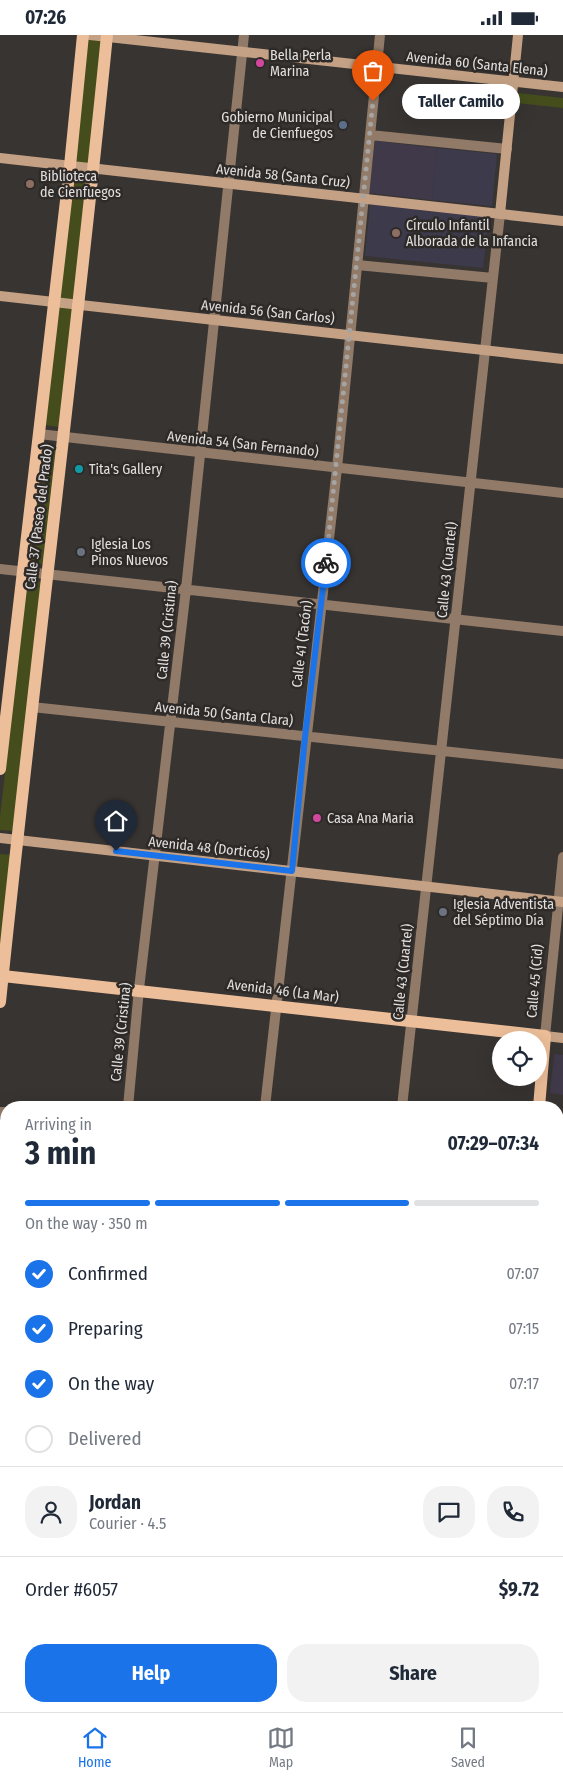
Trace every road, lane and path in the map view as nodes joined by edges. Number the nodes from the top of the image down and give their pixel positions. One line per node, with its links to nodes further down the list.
1 (83, 35): 14 (main road, Calle 37 (Paseo del Prado))
2 (90, 35): 6 (street, Avenida 60 (Santa Elena))
3 (244, 35): 7 (street, Calle 39 (Cristina))
4 (380, 35): 8 (street, Calle 41 (Tacón))
5 (518, 35): 9 (street, Calle 43 (Cuartel))
6 (106, 36): 7 (street, Avenida 60 (Santa Elena)); 15 (main road, Calle 37 (Paseo del Prado))
7 (242, 52): 8 (street, Avenida 60 (Santa Elena)); 16 (street, Calle 39 (Cristina))
8 (376, 67): 9 (street, Avenida 60 (Santa Elena)); 11 (street, Calle 41 (Tacón))
9 (514, 82): 10 (street, Avenida 60 (Santa Elena)); 12 (street, Calle 43 (Cuartel))
10 (563, 87)
11 (370, 135): 12 (street); 17 (street, Calle 41 (Tacón))
12 (507, 149): 18 (street, Calle 43 (Cuartel))
13 (0, 158): 14 (street, Avenida 58 (Santa Cruz))
14 (70, 166): 15 (street, Avenida 58 (Santa Cruz)); 23 (main road, Calle 37 (Paseo del Prado))
15 (94, 168): 16 (street, Avenida 58 (Santa Cruz)); 24 (main road, Calle 37 (Paseo del Prado))
16 (228, 183): 17 (street, Avenida 58 (Santa Cruz)); 25 (street, Calle 39 (Cristina))
17 (364, 199): 18 (street, Avenida 58 (Santa Cruz)); 20 (street, Calle 41 (Tacón))
18 (500, 213): 19 (street, Avenida 58 (Santa Cruz)); 21 (street, Calle 43 (Cuartel))
19 (563, 221)
20 (357, 265): 21 (street); 26 (street, Calle 41 (Tacón))
21 (492, 278): 27 (street, Calle 43 (Cuartel))
22 (0, 296): 23 (street, Avenida 56 (San Carlos))
23 (54, 302): 24 (street, Avenida 56 (San Carlos)); 29 (main road, Calle 37 (Paseo del Prado))
24 (80, 304): 25 (street, Avenida 56 (San Carlos)); 30 (main road, Calle 37 (Paseo del Prado))
25 (213, 319): 26 (street, Avenida 56 (San Carlos)); 31 (street, Calle 39 (Cristina))
26 (350, 335): 27 (street, Avenida 56 (San Carlos)); 32 (street, Calle 41 (Tacón))
27 (485, 350): 28 (street, Avenida 56 (San Carlos)); 33 (street, Calle 43 (Cuartel))
28 (563, 359)
29 (39, 434): 30 (street, Avenida 54 (San Fernando)); 36 (main road, Calle 37 (Paseo del Prado))
30 (64, 437): 31 (street, Avenida 54 (San Fernando)); 37 (main road, Calle 37 (Paseo del Prado))
31 (200, 453): 32 (street, Avenida 54 (San Fernando)); 38 (street, Calle 39 (Cristina))
32 (337, 468): 33 (street, Avenida 54 (San Fernando)); 39 (street, Calle 41 (Tacón))
33 (470, 483): 34 (street, Avenida 54 (San Fernando)); 40 (street, Calle 43 (Cuartel))
34 (563, 493)
35 (0, 569): 36 (street)
36 (22, 571): 37 (street); 42 (main road, Calle 37 (Paseo del Prado))
37 (46, 574): 38 (street); 43 (main road, Calle 37 (Paseo del Prado))
38 (186, 589): 39 (street); 44 (street, Calle 39 (Cristina))
39 (321, 604): 40 (street); 45 (street, Calle 41 (Tacón))
40 (455, 619): 41 (street); 46 (street, Calle 43 (Cuartel))
41 (563, 631)
42 (4, 703): 48 (main road, Calle 37 (Paseo del Prado))
43 (32, 707): 44 (street, Avenida 50 (Santa Clara)); 50 (main road, Calle 37 (Paseo del Prado))
44 (170, 722): 45 (street, Avenida 50 (Santa Clara)); 51 (street, Calle 39 (Cristina))
45 (305, 737): 46 (street, Avenida 50 (Santa Clara)); 53 (street, Calle 41 (Tacón))
46 (441, 751): 47 (street, Avenida 50 (Santa Clara)); 54 (street, Calle 43 (Cuartel))
47 (563, 765)
48 (0, 769)
49 (0, 838): 50 (street, Avenida 48 (Dorticós))
50 (18, 840): 51 (street, Avenida 48 (Dorticós)); 56 (main road, Calle 37 (Paseo del Prado))
51 (155, 856): 53 (street, Avenida 48 (Dorticós)); 57 (street, Calle 39 (Cristina))
52 (563, 857): 55 (street, Calle 45 (Cid))
53 (292, 871): 54 (street, Avenida 48 (Dorticós)); 59 (street, Calle 41 (Tacón))
54 (426, 886): 55 (street, Avenida 48 (Dorticós)); 60 (street, Calle 43 (Cuartel))
55 (560, 902): 62 (street, Calle 45 (Cid))
56 (1, 975): 57 (main road, Avenida 46 (La Mar)); 58 (main road, Calle 37 (Paseo del Prado))
57 (139, 989): 59 (main road, Avenida 46 (La Mar)); 66 (street, Calle 39 (Cristina))
58 (0, 1002)
59 (276, 1005): 60 (main road, Avenida 46 (La Mar)); 67 (street, Calle 41 (Tacón))
60 (411, 1020): 61 (main road, Avenida 46 (La Mar)); 68 (street, Calle 43 (Cuartel))
61 (503, 1031)
62 (546, 1031)
63 (547, 1036): 64 (street, Avenida 46 (La Mar))
64 (563, 1038)
65 (541, 1086): 69 (main road, Calle 45 (Cid))
66 (129, 1101)
67 (266, 1101)
68 (403, 1101)
69 (540, 1101)

